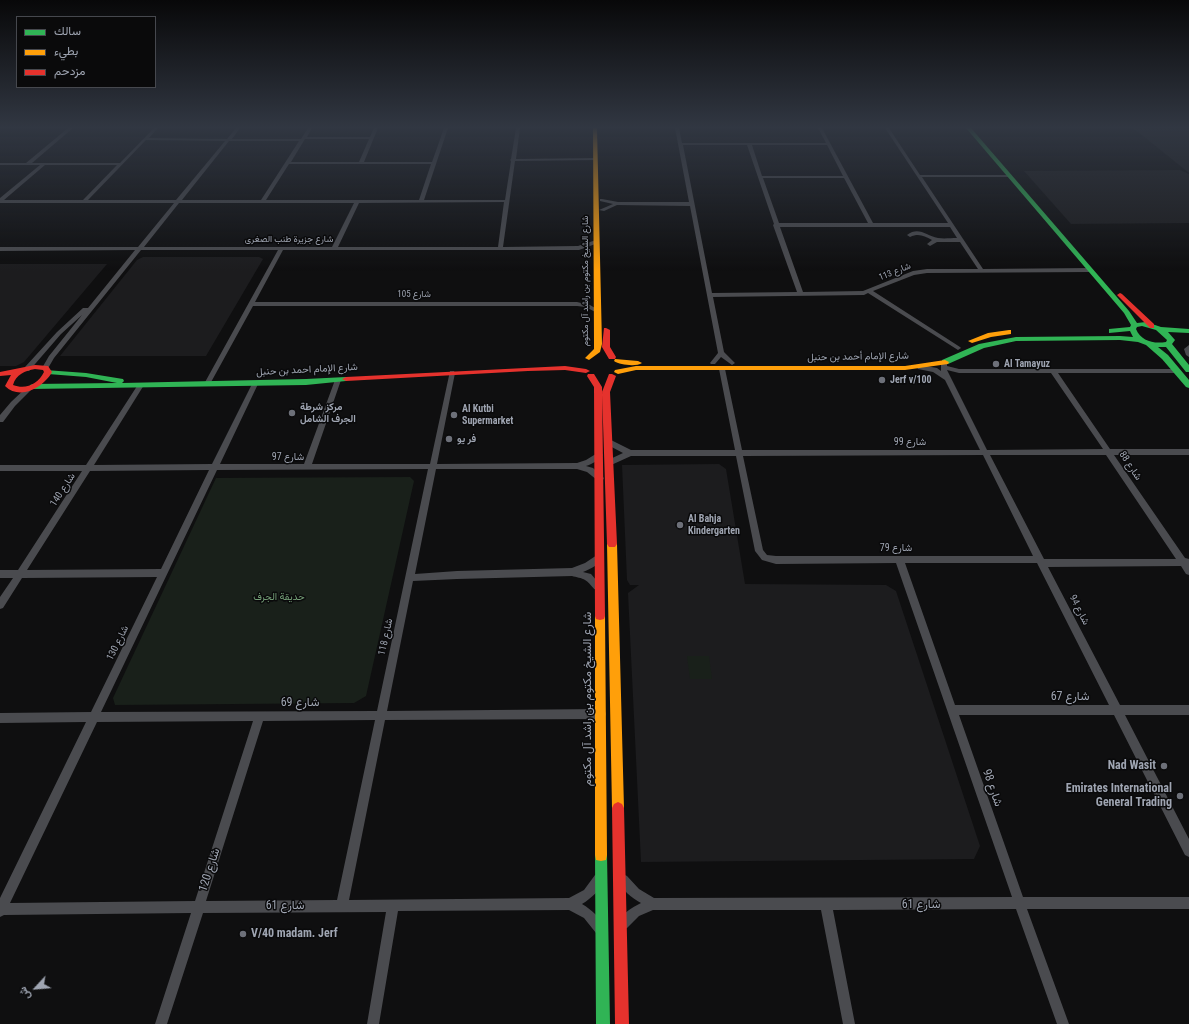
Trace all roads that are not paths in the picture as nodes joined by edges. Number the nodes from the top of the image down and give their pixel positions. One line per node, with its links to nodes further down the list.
1 (918, 175): 27 (street)
2 (30, 176): 20 (street)
3 (110, 176): 21 (street)
4 (199, 176): 15 (street)
5 (280, 176): 16 (street)
6 (429, 176): 18 (street)
7 (510, 176): 19 (street)
8 (595, 176): 31 (street, شارع الشيخ مكتوم بن راشد آل مكتوم)
9 (601, 176): 14 (street, شارع الشيخ مكتوم بن راشد آل مكتوم)
10 (687, 176): 23 (street)
11 (760, 176): 13 (street); 25 (street)
12 (1009, 176): 41 (street)
13 (844, 177): 26 (street)
14 (602, 200): 22 (street); 24 (street, شارع الشيخ مكتوم بن راشد آل مكتوم)
15 (178, 201): 16 (street); 21 (street); 37 (street)
16 (263, 201): 17 (street)
17 (357, 201): 18 (street); 33 (street)
18 (421, 201): 19 (street)
19 (506, 201): 34 (street)
20 (0, 202): 21 (street)
21 (84, 202)
22 (618, 204): 23 (street); 24 (street)
23 (692, 204): 44 (street)
24 (602, 210): 62 (street, شارع الشيخ مكتوم بن راشد آل مكتوم)
25 (776, 225): 26 (street); 43 (street)
26 (871, 225): 27 (street)
27 (951, 225): 30 (street)
28 (910, 235): 29 (street)
29 (936, 240): 30 (street); 32 (street)
30 (961, 240): 40 (street)
31 (596, 242): 35 (street, شارع جزيرة طنب الصغرى); 39 (street, شارع الشيخ مكتوم بن راشد آل مكتوم)
32 (930, 244)
33 (334, 248): 34 (street, شارع جزيرة طنب الصغرى); 38 (street, شارع جزيرة طنب الصغرى)
34 (500, 248): 35 (street, شارع جزيرة طنب الصغرى)
35 (578, 248): 39 (street, شارع جزيرة طنب الصغرى)
36 (0, 249): 37 (street, شارع جزيرة طنب الصغرى)
37 (140, 249): 38 (street, شارع جزيرة طنب الصغرى); 45 (street)
38 (281, 249): 47 (street)
39 (592, 252): 46 (street, شارع الشيخ مكتوم بن راشد آل مكتوم)
40 (981, 270): 41 (street, شارع 113); 42 (street, شارع 113)
41 (1090, 270): 50 (street); 51 (street)
42 (870, 292): 43 (street, شارع 113); 58 (street)
43 (801, 294): 44 (street, شارع 113)
44 (709, 295): 59 (street)
45 (101, 296): 67 (street); 69 (street)
46 (597, 296): 48 (street, شارع 105); 49 (street, شارع الشيخ مكتوم بن راشد آل مكتوم)
47 (250, 304): 48 (street, شارع 105); 82 (street)
48 (577, 304): 49 (street, شارع 105)
49 (597, 311): 61 (street, شارع الشيخ مكتوم بن راشد آل مكتوم)
50 (1152, 326): 51 (street, شارع الإمام أحمد بن حنبل); 52 (street)
51 (1133, 327): 55 (street); 58 (street, شارع الإمام أحمد بن حنبل)
52 (1161, 329): 53 (street); 56 (street)
53 (1189, 331)
54 (1189, 338): 56 (street)
55 (1145, 342): 56 (street, شارع الإمام أحمد بن حنبل); 65 (street, شارع الإمام أحمد بن حنبل); 73 (street)
56 (1170, 342): 70 (street)
57 (1189, 347): 60 (street)
58 (958, 348): 64 (street, شارع الإمام أحمد بن حنبل)
59 (721, 353): 63 (street); 64 (street)
60 (1189, 355)
61 (588, 359): 62 (street); 71 (street, شارع الإمام احمد بن حنبل); 76 (street)
62 (615, 359): 63 (street, شارع الإمام أحمد بن حنبل); 78 (street)
63 (713, 363): 64 (street, شارع الإمام أحمد بن حنبل)
64 (732, 363)
65 (944, 364): 66 (street, شارع الإمام أحمد بن حنبل); 72 (street); 81 (street, شارع 94)
66 (920, 367): 68 (street, شارع الإمام أحمد بن حنبل); 81 (street, شارع 94)
67 (25, 369): 69 (street, شارع الإمام احمد بن حنبل); 77 (street); 86 (street)
68 (722, 369): 78 (street, شارع الإمام أحمد بن حنبل); 95 (street)
69 (46, 370): 84 (street, شارع الإمام احمد بن حنبل); 87 (street)
70 (1189, 370)
71 (474, 371): 75 (street, شارع الإمام احمد بن حنبل); 76 (street, شارع الإمام احمد بن حنبل)
72 (959, 371): 74 (street); 81 (street)
73 (1177, 371): 74 (street); 85 (street)
74 (1054, 372): 92 (street, شارع 88)
75 (452, 373): 80 (street, شارع الإمام احمد بن حنبل); 101 (street, شارع 118)
76 (588, 373): 78 (street); 96 (street, شارع الشيخ مكتوم بن راشد آل مكتوم)
77 (0, 374)
78 (615, 374): 90 (street)
79 (0, 377): 86 (street)
80 (338, 380): 83 (street, شارع الإمام احمد بن حنبل); 100 (street)
81 (948, 380): 91 (street, شارع 94)
82 (207, 384): 83 (street, شارع الإمام احمد بن حنبل); 84 (street, شارع الإمام احمد بن حنبل)
83 (255, 384): 99 (street, شارع 130)
84 (141, 385): 87 (street, شارع الإمام احمد بن حنبل); 103 (street, شارع 140)
85 (1189, 385)
86 (10, 386): 87 (street, شارع الإمام احمد بن حنبل); 88 (street)
87 (31, 387): 88 (street)
88 (13, 404): 89 (street)
89 (0, 420)
90 (609, 442): 94 (street, شارع 99); 97 (street)
91 (985, 452): 92 (street, شارع 99); 95 (street, شارع 99); 107 (street, شارع 94)
92 (1109, 452): 93 (street, شارع 99); 108 (street, شارع 88)
93 (1189, 452)
94 (630, 453): 95 (street, شارع 99); 97 (street, شارع 99)
95 (739, 453): 106 (street, شارع 79)
96 (599, 455): 98 (street, شارع 97); 104 (street, شارع الشيخ مكتوم بن راشد آل مكتوم)
97 (609, 463): 126 (street)
98 (577, 466): 101 (street, شارع 97); 104 (street, شارع 97)
99 (215, 467): 100 (street, شارع 97); 103 (street, شارع 97); 113 (street, شارع 130)
100 (307, 467): 101 (street, شارع 97)
101 (432, 467): 114 (street, شارع 118)
102 (0, 468): 103 (street, شارع 97)
103 (90, 468): 112 (street, شارع 140)
104 (600, 478): 105 (street, شارع الشيخ مكتوم بن راشد آل مكتوم)
105 (600, 556): 110 (street); 115 (street, شارع الشيخ مكتوم بن راشد آل مكتوم)
106 (899, 559): 107 (street, شارع 79); 117 (street, شارع 98)
107 (1041, 561): 108 (street, شارع 79); 118 (street, شارع 94)
108 (1186, 562): 109 (street, شارع 88)
109 (1189, 571)
110 (572, 572): 114 (street); 115 (street)
111 (0, 574): 112 (street)
112 (20, 574): 113 (street); 116 (street, شارع 140)
113 (163, 574): 124 (street, شارع 130)
114 (410, 575): 121 (street, شارع 118)
115 (600, 588): 120 (street, شارع الشيخ مكتوم بن راشد آل مكتوم)
116 (0, 605)
117 (951, 710): 118 (street, شارع 67); 128 (street, شارع 98)
118 (1117, 710): 119 (street, شارع 67); 125 (street, شارع 94)
119 (1189, 710)
120 (601, 714): 121 (street, شارع 69); 127 (street, شارع الشيخ مكتوم بن راشد آل مكتوم)
121 (381, 715): 122 (street, شارع 69); 133 (street, شارع 118)
122 (260, 716): 124 (street, شارع 69); 135 (street, شارع 120)
123 (0, 718): 124 (street, شارع 69)
124 (94, 718): 136 (street, شارع 130)
125 (1189, 851)
126 (620, 877): 131 (street); 137 (street)
127 (600, 878): 130 (street, شارع 61); 138 (street, شارع الشيخ مكتوم بن راشد آل مكتوم)
128 (1019, 902): 129 (street, شارع 61); 132 (street, شارع 61); 144 (street, شارع 98)
129 (1189, 903)
130 (570, 904): 134 (street, شارع 61); 138 (street, شارع 61)
131 (653, 904): 132 (street, شارع 61); 137 (street, شارع 61)
132 (826, 905): 143 (street)
133 (342, 906): 134 (street, شارع 61); 135 (street, شارع 61)
134 (393, 906): 140 (street)
135 (199, 907): 136 (street, شارع 61); 139 (street, شارع 120)
136 (0, 909)
137 (620, 927): 142 (street)
138 (601, 931): 141 (street, شارع الشيخ مكتوم بن راشد آل مكتوم)
139 (161, 1024)
140 (373, 1024)
141 (603, 1024)
142 (622, 1024)
143 (849, 1024)
144 (1063, 1024)

